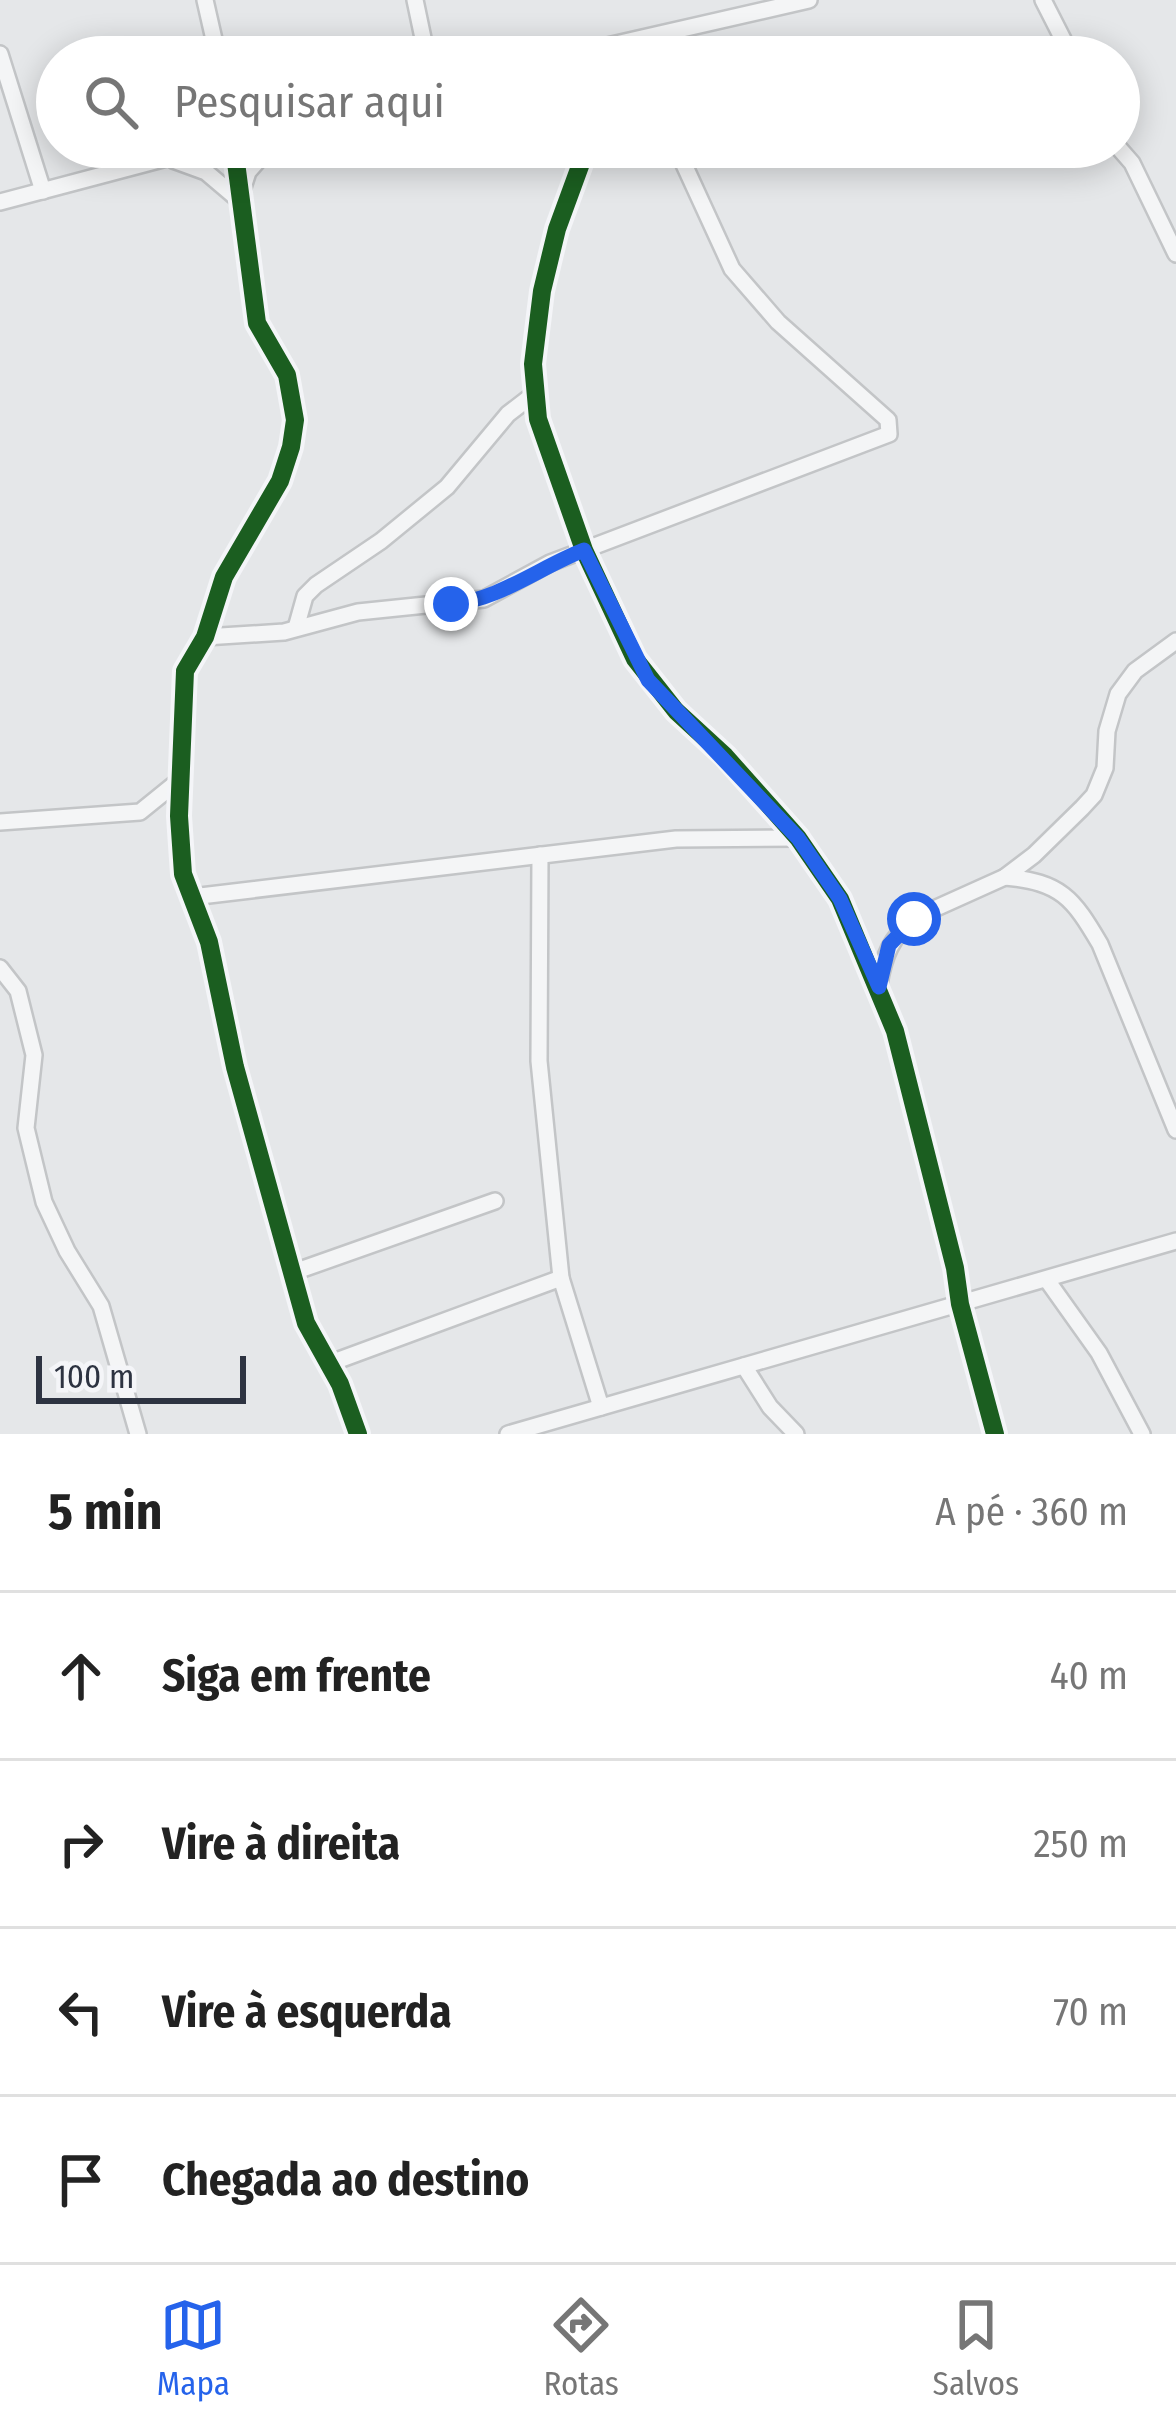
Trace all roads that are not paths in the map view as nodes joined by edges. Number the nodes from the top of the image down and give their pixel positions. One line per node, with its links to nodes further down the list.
1 (205, 0): 7 (street)
2 (415, 0): 8 (street)
3 (721, 0): 6 (street)
4 (809, 0): 6 (street)
5 (1043, 0): 10 (street)
6 (722, 20): 9 (street)
7 (213, 36)
8 (423, 36)
9 (676, 36)
10 (1061, 36)
11 (0, 54): 19 (street)
12 (134, 168): 19 (street)
13 (195, 168): 20 (street)
14 (236, 168): 20 (street)
15 (252, 168): 20 (street)
16 (579, 168): 23 (street)
17 (686, 168): 24 (street)
18 (1134, 168): 22 (street)
19 (43, 191): 21 (street)
20 (238, 200): 26 (street)
21 (0, 202)
22 (1176, 254)
23 (534, 394): 24 (street); 25 (street)
24 (584, 550): 25 (street); 30 (street)
25 (296, 628): 26 (street)
26 (205, 637): 28 (street)
27 (1176, 641): 32 (street)
28 (182, 778): 29 (street); 33 (street)
29 (0, 822)
30 (798, 838): 31 (street); 35 (street)
31 (540, 855): 33 (street); 40 (street)
32 (1005, 877): 35 (street); 36 (street)
33 (192, 897): 39 (street)
34 (0, 968): 46 (street)
35 (879, 987): 42 (street)
36 (1176, 1130)
37 (495, 1202): 39 (street)
38 (1176, 1241): 41 (street)
39 (294, 1273): 43 (street)
40 (561, 1278): 43 (street); 45 (street)
41 (1047, 1280): 42 (street); 51 (street)
42 (959, 1304): 44 (street); 50 (street)
43 (328, 1364): 47 (street)
44 (744, 1366): 45 (street); 49 (street)
45 (601, 1407): 48 (street)
46 (137, 1434)
47 (358, 1434)
48 (508, 1434)
49 (796, 1434)
50 (995, 1434)
51 (1142, 1434)

